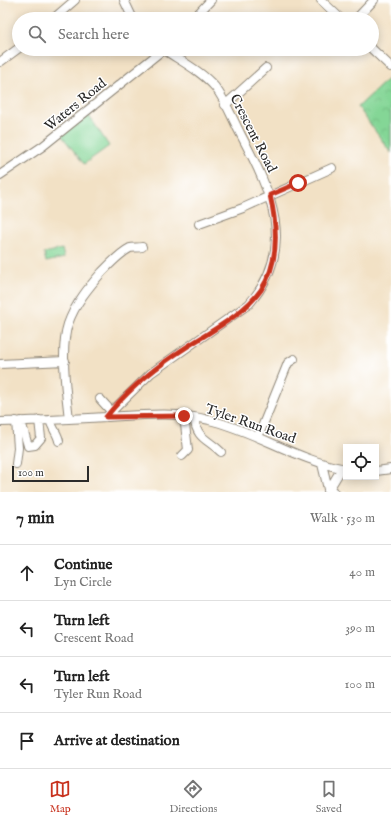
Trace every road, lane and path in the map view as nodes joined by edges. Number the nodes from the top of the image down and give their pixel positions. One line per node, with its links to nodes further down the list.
1 (75, 0): 6 (street)
2 (124, 0): 7 (street)
3 (211, 0): 8 (street)
4 (321, 0): 9 (street)
5 (374, 0): 10 (street)
6 (61, 12)
7 (130, 12)
8 (200, 12)
9 (333, 12)
10 (363, 12)
11 (12, 53): 15 (street)
12 (155, 56): 20 (street, Waters Road)
13 (174, 56): 18 (street, Crescent Road)
14 (379, 56): 16 (street)
15 (0, 62)
16 (391, 67)
17 (266, 68): 18 (street)
18 (225, 105): 21 (street, Crescent Road)
19 (332, 168): 21 (street)
20 (0, 175)
21 (270, 195): 22 (street); 28 (street, Crescent Road)
22 (199, 224)
23 (142, 247): 25 (street)
24 (294, 359): 37 (street)
25 (65, 361): 26 (street); 31 (street)
26 (0, 364)
27 (100, 399): 28 (street)
28 (109, 414): 29 (street, Tyler Run Road); 31 (street, Tyler Run Road)
29 (184, 416): 30 (street, Tyler Run Road); 40 (street)
30 (194, 417): 37 (street, Tyler Run Road); 39 (street)
31 (68, 419): 33 (street, Tyler Run Road)
32 (39, 420): 33 (street, Tyler Run Road); 34 (street, Tyler Run Road); 38 (street)
33 (50, 420): 36 (street)
34 (18, 421): 35 (street, Tyler Run Road); 38 (street); 38 (street)
35 (0, 422)
36 (55, 437)
37 (258, 437): 42 (street, Tyler Run Road)
38 (20, 444): 41 (street)
39 (221, 452)
40 (182, 456)
41 (16, 464)
42 (322, 464): 43 (street, Tyler Run Road); 47 (street)
43 (343, 469)
44 (391, 469): 46 (street)
45 (343, 471): 47 (street)
46 (379, 471)
47 (330, 491)

